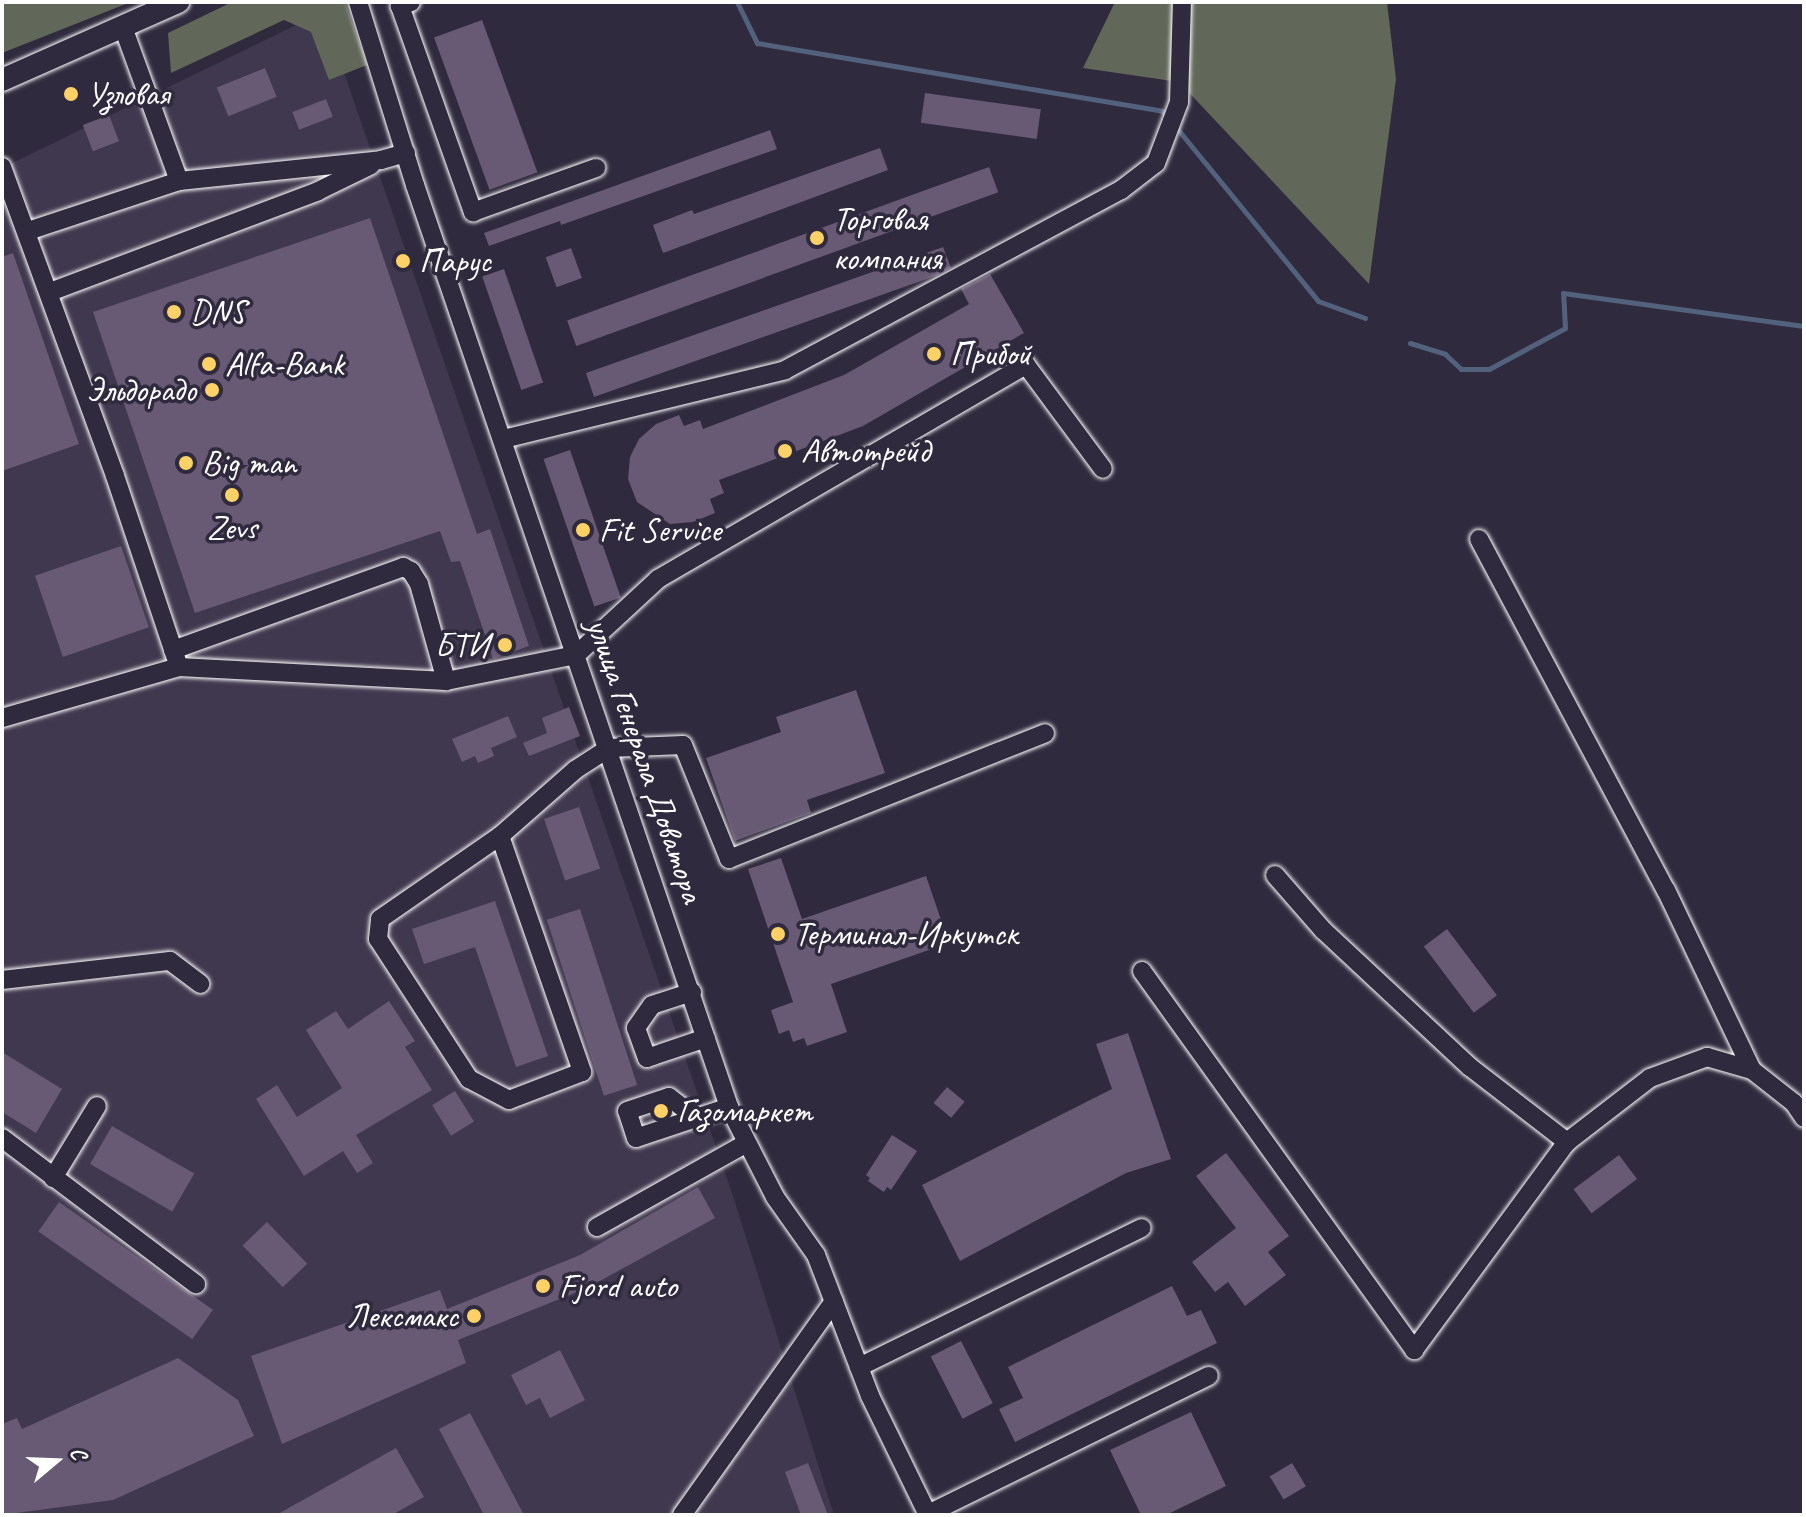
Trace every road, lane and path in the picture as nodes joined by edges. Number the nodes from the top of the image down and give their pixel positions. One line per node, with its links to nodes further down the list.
1 (178, 2): 5 (main road)
2 (358, 2): 7 (street, улица Генерала Доватора)
3 (411, 2): 10 (street)
4 (1182, 2): 15 (street)
5 (123, 27): 6 (main road); 11 (street)
6 (2, 80)
7 (406, 153): 8 (street); 15 (street, улица Генерала Доватора)
8 (381, 160): 11 (street); 14 (street)
9 (2, 167): 12 (street)
10 (596, 168)
11 (179, 181): 13 (street)
12 (10, 212): 13 (street)
13 (28, 231): 14 (street)
14 (50, 292): 19 (street)
15 (503, 439): 18 (street, улица Генерала Доватора)
16 (1103, 469): 18 (street)
17 (1479, 539): 31 (street)
18 (576, 655): 20 (street); 23 (street, улица Генерала Доватора)
19 (176, 658): 20 (street); 20 (street); 21 (street)
20 (446, 681)
21 (2, 718)
22 (1045, 733): 23 (street)
23 (609, 748): 24 (street); 29 (street, улица Генерала Доватора)
24 (500, 836): 24 (street)
25 (1275, 875): 37 (street)
26 (1142, 971): 37 (street)
27 (2, 980): 28 (street)
28 (200, 984)
29 (692, 992): 30 (street, улица Генерала Доватора); 30 (street)
30 (706, 1038): 33 (street, улица Генерала Доватора)
31 (1752, 1070): 35 (street); 37 (street)
32 (97, 1106): 39 (street)
33 (729, 1107): 34 (street); 38 (street, улица Генерала Доватора)
34 (696, 1118)
35 (1804, 1118)
36 (2, 1138): 39 (street)
37 (1567, 1142)
38 (745, 1144): 40 (street); 43 (street, улица Генерала Доватора)
39 (53, 1178): 42 (street)
40 (597, 1227)
41 (1142, 1228): 44 (street)
42 (196, 1284)
43 (834, 1301): 44 (street, улица Генерала Доватора); 46 (street)
44 (859, 1367): 47 (street, улица Генерала Доватора)
45 (1209, 1376): 47 (street)
46 (682, 1515)
47 (928, 1515)

